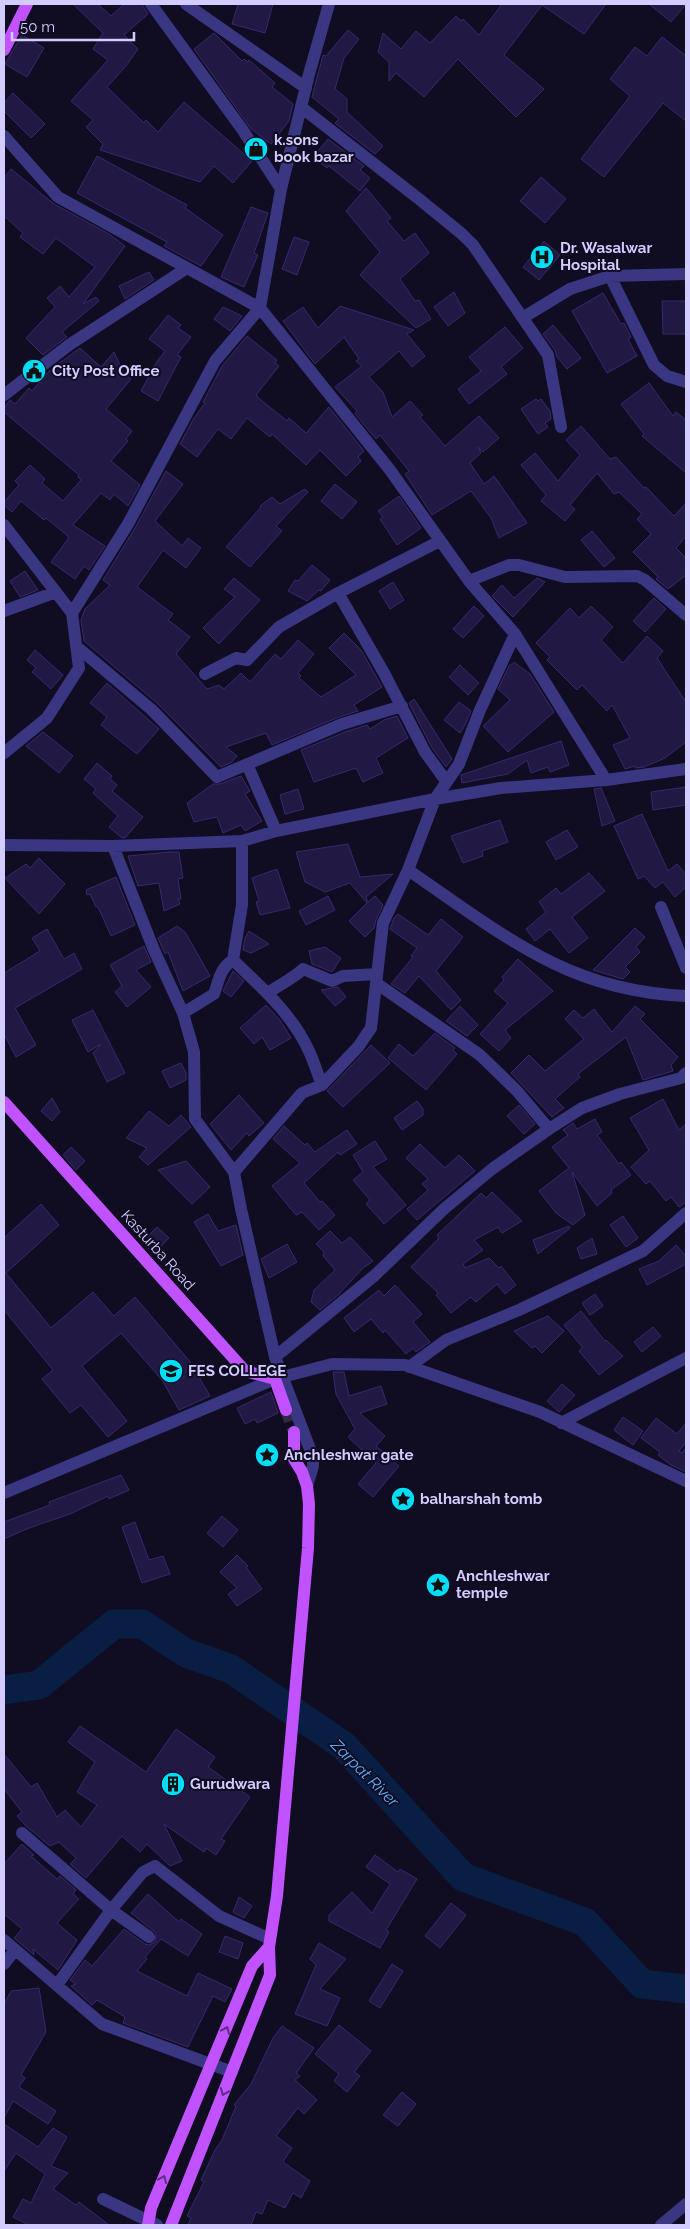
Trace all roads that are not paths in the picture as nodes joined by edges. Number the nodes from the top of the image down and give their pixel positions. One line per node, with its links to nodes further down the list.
1 (27, 4): 5 (main road)
2 (151, 4): 9 (street)
3 (186, 4): 6 (street)
4 (330, 4): 6 (street)
5 (4, 50)
6 (306, 88): 7 (street)
7 (301, 107): 9 (street); 14 (street)
8 (4, 136): 10 (street)
9 (281, 189): 13 (street)
10 (187, 268): 13 (street); 16 (street)
11 (686, 274): 12 (street)
12 (610, 276): 14 (street); 15 (street)
13 (260, 308): 19 (street); 24 (street)
14 (524, 318): 17 (street)
15 (686, 382)
16 (4, 395)
17 (560, 427)
18 (4, 525): 21 (street)
19 (440, 541): 20 (street); 22 (street)
20 (469, 581): 25 (street); 26 (street)
21 (56, 592): 23 (street); 24 (street)
22 (338, 593): 28 (street); 29 (street)
23 (4, 611)
24 (72, 613): 27 (street)
25 (686, 615)
26 (515, 634): 33 (street); 34 (street)
27 (76, 646): 30 (street); 31 (street)
28 (205, 674)
29 (402, 706): 31 (street); 34 (street)
30 (5, 750)
31 (247, 764): 36 (street)
32 (686, 769): 33 (street)
33 (606, 780): 35 (street)
34 (446, 781): 35 (street)
35 (435, 799): 36 (street); 40 (street)
36 (276, 830): 37 (street)
37 (242, 841): 39 (street); 42 (street)
38 (4, 845): 39 (street)
39 (113, 846): 47 (street)
40 (408, 870): 44 (street); 46 (street)
41 (661, 907): 43 (street)
42 (233, 960): 45 (street); 47 (street)
43 (686, 968)
44 (377, 979): 45 (street); 49 (street); 51 (street)
45 (268, 993): 49 (street)
46 (686, 996)
47 (183, 1013): 52 (street)
48 (686, 1074): 51 (street)
49 (322, 1086): 52 (street)
50 (4, 1102): 57 (main road, Kasturba Road)
51 (549, 1129): 54 (street)
52 (234, 1172): 54 (street)
53 (686, 1213): 56 (street)
54 (275, 1357): 57 (street)
55 (686, 1358): 59 (street)
56 (409, 1367): 57 (street); 59 (street)
57 (278, 1378): 58 (main road); 62 (street); 63 (street)
58 (286, 1410)
59 (560, 1422): 61 (street)
60 (294, 1432): 62 (main road)
61 (686, 1481)
62 (307, 1486): 68 (main road)
63 (4, 1493)
64 (22, 1833): 65 (street)
65 (111, 1910): 66 (street); 68 (street); 71 (street)
66 (149, 1937)
67 (4, 1940): 69 (street)
68 (269, 1943): 72 (main road, one-way to 68); 73 (main road)
69 (15, 1950): 70 (street); 71 (street)
70 (4, 1964)
71 (56, 1985): 72 (street)
72 (212, 2064): 73 (street); 76 (main road, one-way to 72)
73 (232, 2072): 77 (main road, one-way to 77)
74 (103, 2199): 76 (street)
75 (686, 2204): 78 (street)
76 (151, 2224)
77 (171, 2225)
78 (661, 2225)

